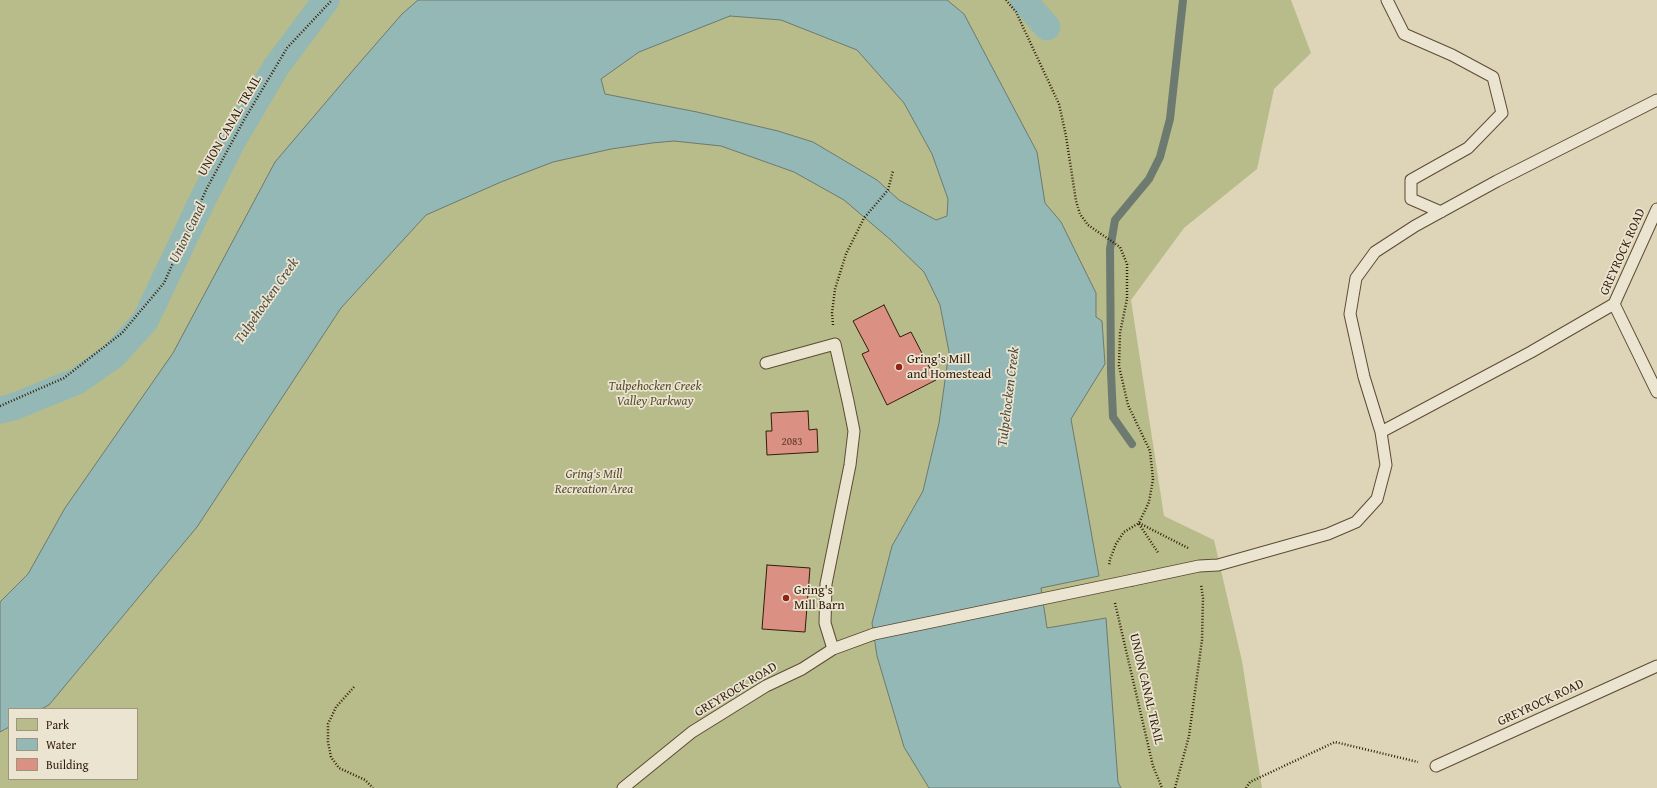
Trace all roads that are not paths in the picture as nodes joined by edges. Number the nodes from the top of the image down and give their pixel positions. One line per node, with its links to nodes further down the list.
1 (1387, 0): 4 (lane)
2 (1657, 100): 4 (lane, GREYROCK ROAD)
3 (1657, 209): 5 (lane, GREYROCK ROAD)
4 (1441, 212): 8 (lane, GREYROCK ROAD)
5 (1614, 304): 7 (lane, GREYROCK ROAD); 8 (lane)
6 (766, 363): 9 (lane)
7 (1657, 392)
8 (1381, 432): 9 (lane, GREYROCK ROAD, bridge)
9 (833, 649): 12 (lane, GREYROCK ROAD)
10 (1657, 666): 11 (lane, GREYROCK ROAD)
11 (1436, 766)
12 (623, 788)

